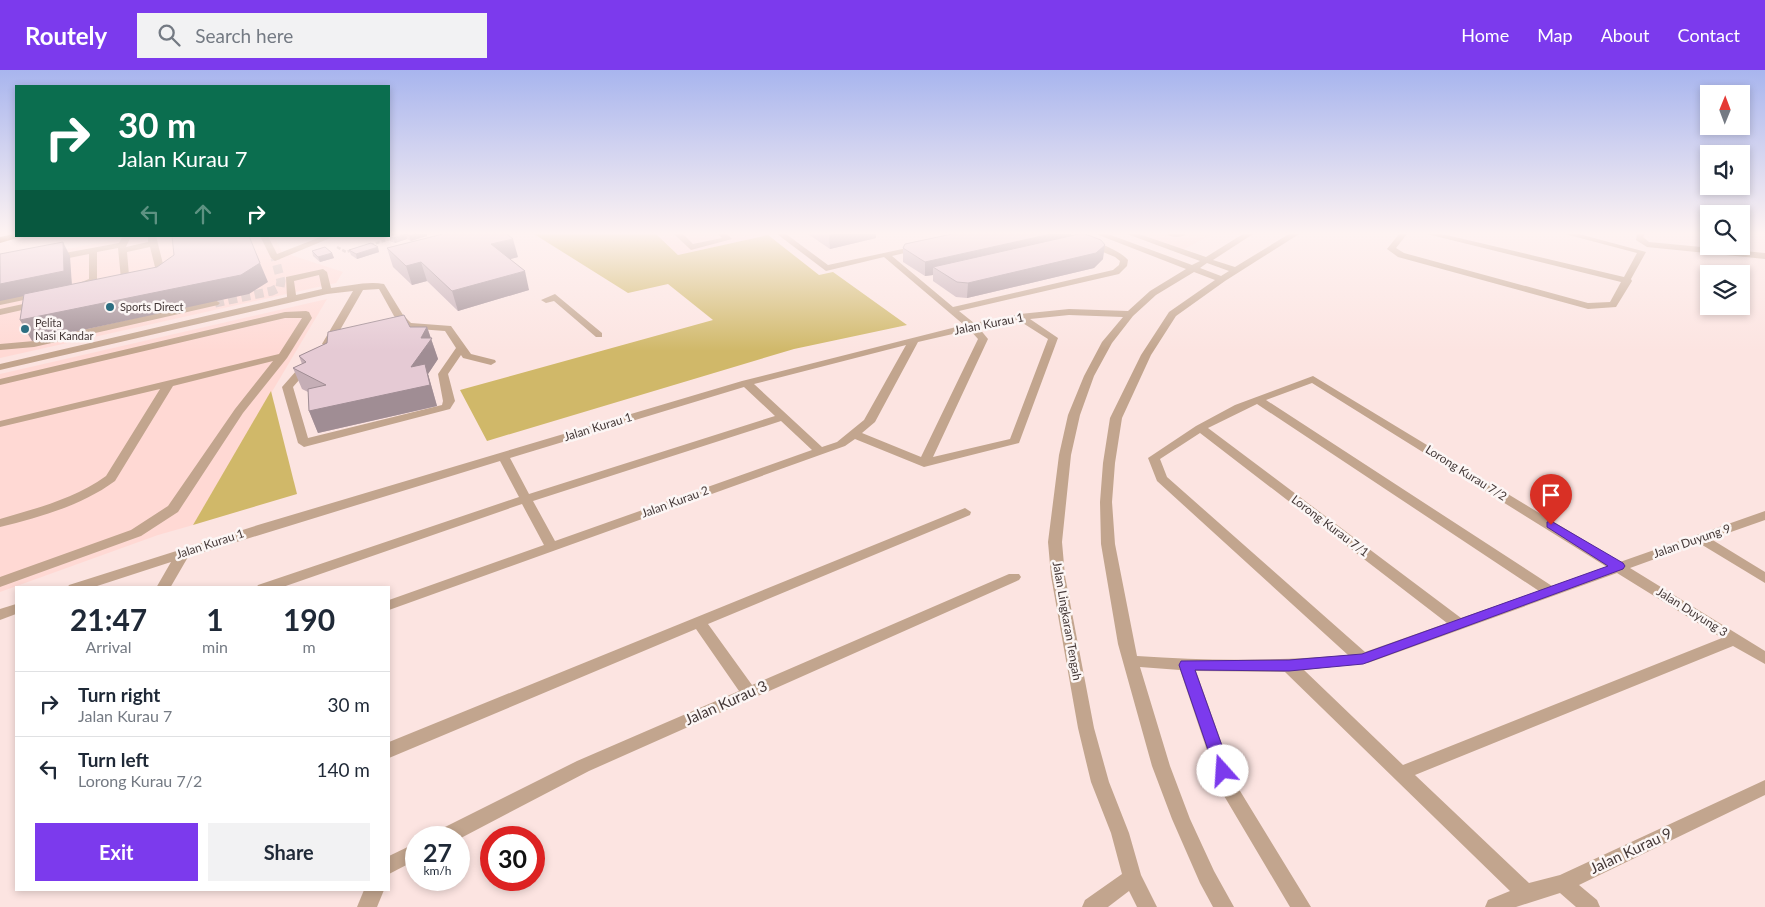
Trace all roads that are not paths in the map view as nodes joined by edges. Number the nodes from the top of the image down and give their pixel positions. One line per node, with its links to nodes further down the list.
1 (93, 273): 19 (street)
2 (123, 273): 18 (street)
3 (158, 273): 15 (street)
4 (318, 273): 23 (street)
5 (323, 273): 20 (street)
6 (912, 273): 28 (street)
7 (1111, 273): 28 (street)
8 (1185, 273): 30 (street, Jalan Lingkaran Tengah)
9 (1213, 273): 14 (street)
10 (1231, 273): 14 (street)
11 (1468, 273): 16 (street)
12 (1595, 273): 16 (street)
13 (1632, 273): 16 (street)
14 (1222, 279): 77 (street)
15 (147, 280)
16 (1628, 281)
17 (361, 286): 20 (street); 38 (street); 39 (street)
18 (124, 287)
19 (68, 288)
20 (327, 291): 22 (street)
21 (48, 292): 25 (street)
22 (302, 297): 23 (street); 31 (street)
23 (292, 299): 42 (street)
24 (546, 300): 34 (street)
25 (0, 302)
26 (48, 302): 29 (street)
27 (215, 303): 37 (street)
28 (951, 310): 33 (street)
29 (0, 312)
30 (1130, 314): 32 (street, Jalan Kurau 1); 87 (street, Jalan Lingkaran Tengah)
31 (285, 315): 40 (street); 43 (street)
32 (1020, 317): 33 (street, Jalan Kurau 1); 53 (street)
33 (972, 327): 36 (street, Jalan Kurau 1); 53 (street)
34 (599, 335)
35 (347, 336): 38 (street)
36 (914, 340): 45 (street, Jalan Kurau 1); 50 (street, Jalan Kurau 2)
37 (0, 346)
38 (323, 347): 39 (street)
39 (461, 348): 41 (street)
40 (283, 356): 44 (street); 64 (street)
41 (491, 362)
42 (0, 367)
43 (0, 382)
44 (169, 383): 48 (street); 57 (street)
45 (746, 383): 47 (street); 52 (street, Jalan Kurau 1)
46 (1258, 400): 49 (street); 61 (street, Lorong Kurau 7/2); 68 (street)
47 (782, 417): 51 (street); 54 (street)
48 (0, 424)
49 (1200, 428): 73 (street, Lorong Kurau 7/1); 76 (street)
50 (856, 435): 51 (street, Jalan Kurau 2); 53 (street)
51 (820, 451): 59 (street, Jalan Kurau 2)
52 (503, 456): 54 (street); 60 (street, Jalan Kurau 1)
53 (924, 463)
54 (526, 499): 59 (street); 67 (street)
55 (965, 512): 72 (street)
56 (1765, 514): 58 (street, Jalan Duyung 9)
57 (0, 523)
58 (1700, 538): 61 (street, Jalan Duyung 9); 63 (street)
59 (551, 546): 69 (street, Jalan Kurau 2)
60 (183, 553): 65 (street, Jalan Kurau 1); 66 (street)
61 (1619, 566): 68 (street, Jalan Duyung 9); 74 (street, Jalan Duyung 3)
62 (1014, 577): 80 (street, Jalan Kurau 3)
63 (1765, 578)
64 (0, 582)
65 (80, 586)
66 (164, 586)
67 (269, 586)
68 (1551, 592): 73 (street, Jalan Duyung 9)
69 (390, 605)
70 (15, 609): 71 (street)
71 (0, 615)
72 (698, 621): 80 (street); 81 (street)
73 (1459, 624): 76 (street, Jalan Duyung 9)
74 (1735, 639): 75 (street, Jalan Duyung 3); 82 (street)
75 (1765, 658)
76 (1363, 659): 79 (street, Jalan Duyung 9)
77 (1131, 661): 78 (street, Jalan Duyung 9); 94 (street)
78 (1186, 665): 79 (street, Jalan Duyung 9); 95 (street)
79 (1289, 666): 82 (street)
80 (749, 694): 84 (street, Jalan Kurau 3)
81 (390, 750)
82 (1400, 773): 90 (street)
83 (1765, 788): 88 (street, Jalan Kurau 9)
84 (466, 826)
85 (405, 857): 86 (street)
86 (390, 864)
87 (1132, 877): 92 (street); 93 (street, Jalan Lingkaran Tengah)
88 (1563, 883): 90 (street, Jalan Kurau 9); 97 (street)
89 (374, 891): 91 (street)
90 (1526, 893): 96 (street, Jalan Kurau 9)
91 (367, 907)
92 (1092, 907)
93 (1147, 907)
94 (1224, 907)
95 (1302, 907)
96 (1495, 907)
97 (1590, 907)

